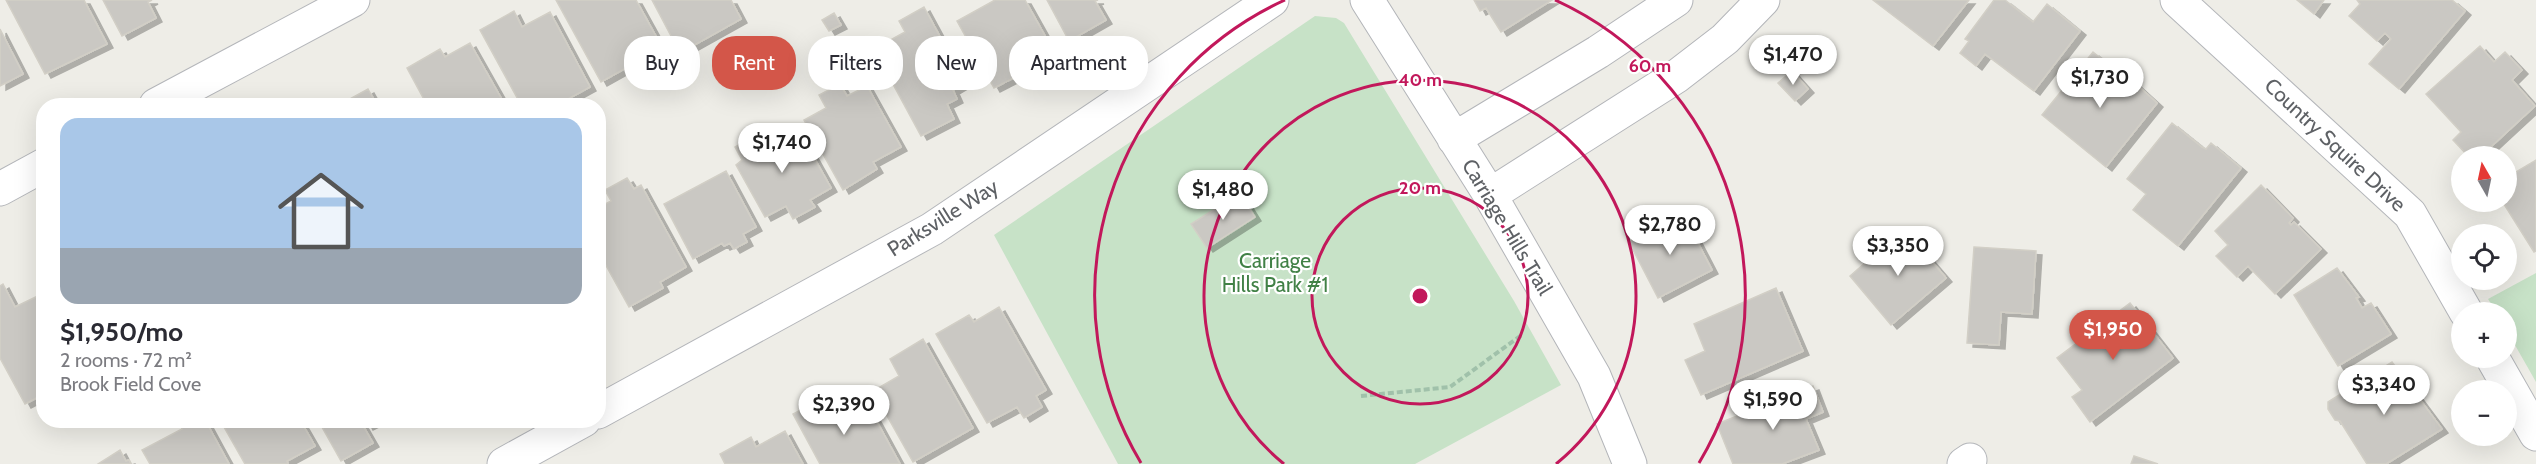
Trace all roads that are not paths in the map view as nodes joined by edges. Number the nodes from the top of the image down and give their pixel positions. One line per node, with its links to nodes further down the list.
1 (353, 0): 7 (street)
2 (1272, 0): 14 (street, Parksville Way)
3 (1367, 0): 8 (street, Carriage Hills Trail)
4 (1676, 0): 8 (street)
5 (1763, 0): 11 (street)
6 (2177, 0): 12 (street, Country Squire Drive)
7 (169, 98)
8 (1454, 139): 11 (street, Carriage Hills Trail)
9 (36, 169): 10 (street)
10 (0, 189)
11 (1490, 195): 18 (street, Carriage Hills Trail)
12 (2460, 302)
13 (2498, 368): 16 (street)
14 (606, 408)
15 (569, 428): 17 (street)
16 (2536, 434)
17 (504, 464)
18 (1630, 464)

